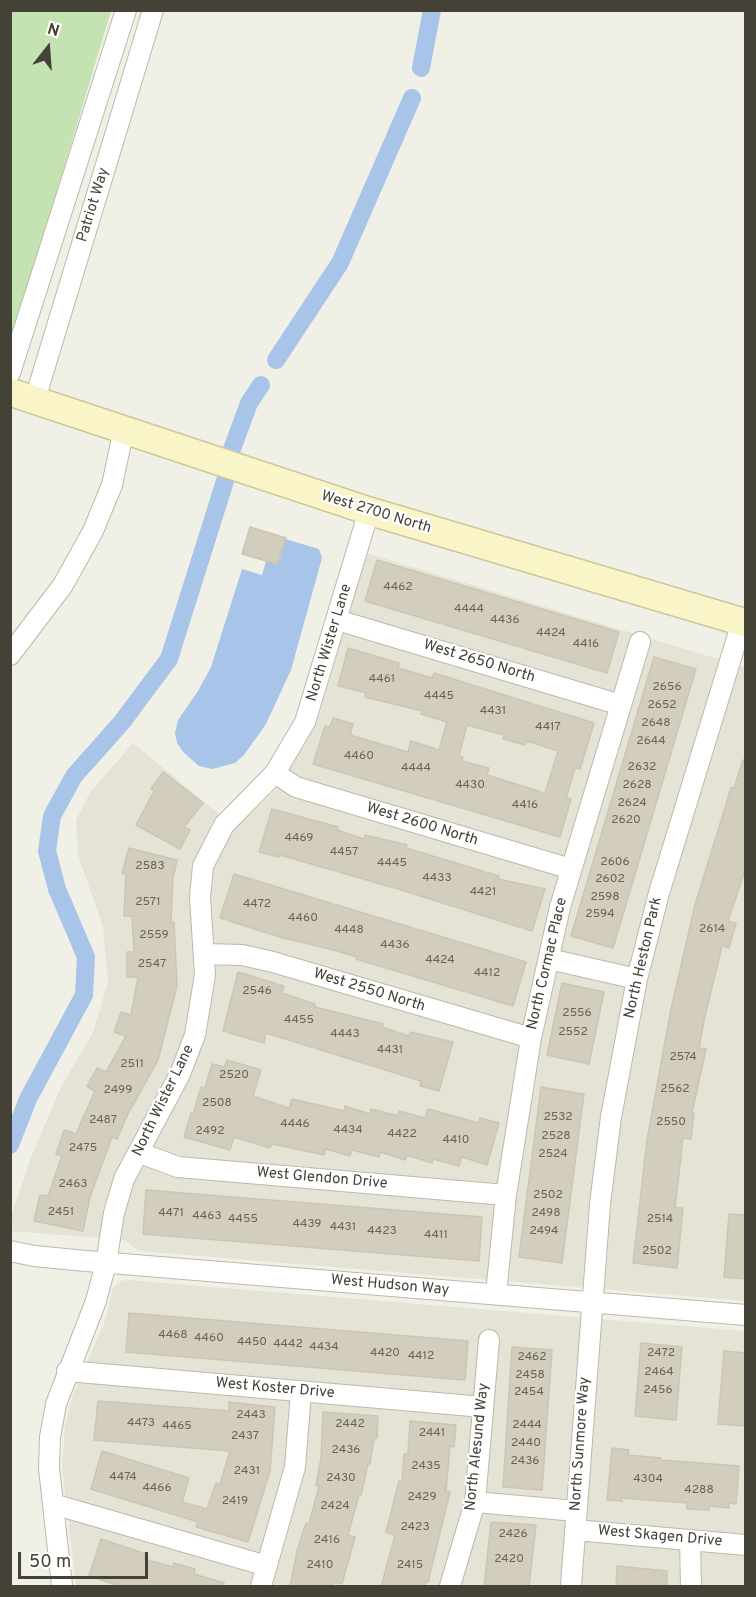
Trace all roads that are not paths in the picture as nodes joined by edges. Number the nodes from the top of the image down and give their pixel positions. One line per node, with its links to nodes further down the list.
1 (126, 10): 3 (street, Patriot Way)
2 (153, 10): 4 (street, Patriot Way)
3 (10, 373)
4 (23, 396): 5 (street, West 2700 North)
5 (124, 429): 6 (street, West 2700 North); 10 (street)
6 (369, 511): 7 (street, North Wister Lane); 8 (street, West 2700 North)
7 (337, 620): 11 (street, West 2650 North); 12 (street, North Wister Lane)
8 (744, 623): 16 (street, North Heston Park)
9 (640, 642): 11 (street, North Cormac Place)
10 (10, 655)
11 (621, 705): 13 (street, North Cormac Place)
12 (275, 773): 13 (street, West 2600 North); 14 (street, North Wister Lane)
13 (571, 869): 15 (street, North Cormac Place)
14 (205, 954): 17 (street, West 2550 North); 18 (street, North Wister Lane)
15 (549, 959): 16 (street); 17 (street, North Cormac Place)
16 (638, 979): 25 (street, North Heston Park)
17 (531, 1038): 19 (street, North Cormac Place)
18 (140, 1154): 19 (street, West Glendon Drive); 23 (street, North Wister Lane)
19 (506, 1195): 24 (street, North Cormac Place)
20 (10, 1251): 21 (street, West Hudson Way)
21 (33, 1257): 22 (street, West Hudson Way); 23 (street, West Hudson Way)
22 (10, 1260)
23 (106, 1263): 24 (street, West Hudson Way); 28 (street, North Wister Lane)
24 (496, 1294): 25 (street, West Hudson Way)
25 (592, 1302): 26 (street, West Hudson Way); 33 (street, North Sunmore Way)
26 (746, 1315)
27 (489, 1340): 30 (street, North Alesund Way)
28 (67, 1371): 29 (street, West Koster Drive); 32 (street, North Wister Lane)
29 (301, 1392): 30 (street, West Koster Drive); 36 (street)
30 (483, 1407): 31 (street, North Alesund Way)
31 (475, 1502): 33 (street, West Skagen Drive); 39 (street, North Alesund Way)
32 (53, 1504): 36 (street); 37 (street, North Wister Lane)
33 (576, 1520): 34 (street, West Skagen Drive); 40 (street, North Sunmore Way)
34 (690, 1540): 35 (street, West Skagen Drive); 41 (street)
35 (746, 1545)
36 (267, 1566): 38 (street)
37 (62, 1587)
38 (261, 1587)
39 (450, 1587)
40 (571, 1587)
41 (691, 1587)

